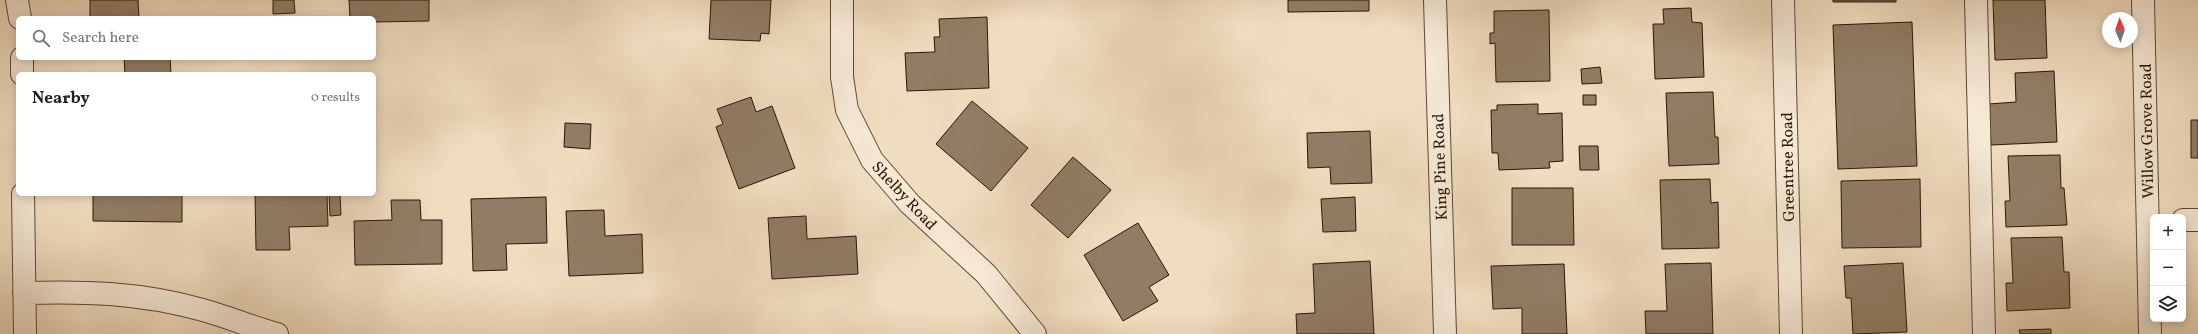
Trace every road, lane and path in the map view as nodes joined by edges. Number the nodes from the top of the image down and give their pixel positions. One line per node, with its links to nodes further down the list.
1 (17, 0): 7 (street)
2 (842, 0): 18 (street, Shelby Road)
3 (1435, 0): 19 (street, King Pine Road)
4 (1783, 0): 20 (street, Greentree Road)
5 (1976, 0): 21 (street)
6 (2144, 0): 11 (street, Willow Grove Road)
7 (20, 16)
8 (22, 60): 9 (street)
9 (22, 72)
10 (23, 196): 15 (street)
11 (2151, 214)
12 (2186, 220): 13 (street)
13 (2198, 220)
14 (2151, 250): 22 (street, Willow Grove Road)
15 (24, 293): 16 (street); 17 (street)
16 (25, 334)
17 (278, 334)
18 (1035, 334)
19 (1445, 334)
20 (1791, 334)
21 (1984, 334)
22 (2150, 334)

